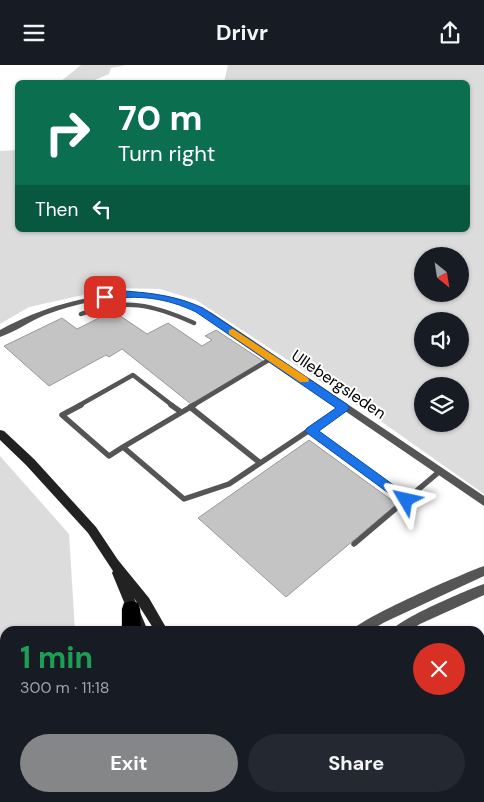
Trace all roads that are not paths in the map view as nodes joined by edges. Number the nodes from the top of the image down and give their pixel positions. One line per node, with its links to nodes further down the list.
1 (158, 296): 2 (lane); 5 (street, Ullebergsleden); 6 (street, Ullebergsleden)
2 (149, 305): 3 (lane); 4 (lane)
3 (82, 314)
4 (194, 323)
5 (0, 334)
6 (272, 358): 7 (lane); 8 (street, Ullebergsleden)
7 (190, 407): 9 (lane); 13 (lane)
8 (344, 407): 10 (lane); 14 (street, Ullebergsleden)
9 (181, 412): 12 (lane); 12 (lane)
10 (311, 431): 13 (lane); 15 (lane)
11 (0, 434): 18 (main road)
12 (123, 447): 13 (lane)
13 (259, 462)
14 (440, 471): 15 (lane); 16 (street, Ullebergsleden)
15 (406, 500): 17 (lane)
16 (484, 502)
17 (354, 544)
18 (114, 563): 21 (main road); 24 (main road)
19 (484, 571): 25 (street)
20 (484, 589): 26 (street)
21 (131, 609): 22 (highway); 23 (main road)
22 (132, 626)
23 (140, 626)
24 (159, 626)
25 (367, 626)
26 (406, 626)

